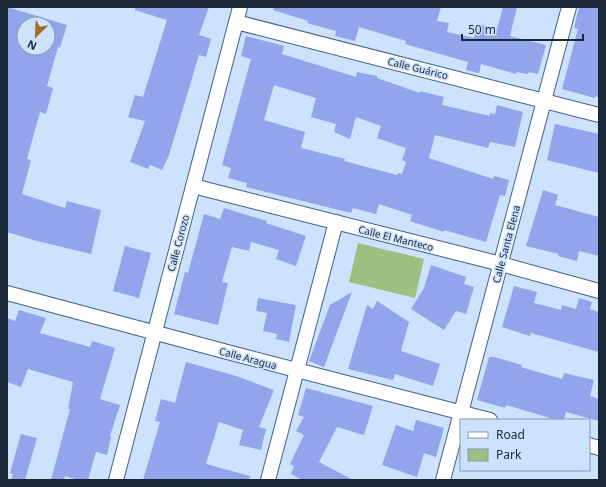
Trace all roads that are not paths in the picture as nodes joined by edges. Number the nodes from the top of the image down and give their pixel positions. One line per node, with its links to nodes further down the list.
1 (240, 7): 3 (street, Calle Corozo)
2 (569, 7): 4 (street, Calle Santa Elena)
3 (236, 22): 4 (street, Calle Guárico); 6 (street, Calle Corozo)
4 (544, 100): 5 (street, Calle Guárico); 8 (street, Calle Santa Elena)
5 (599, 115)
6 (193, 186): 7 (street, Calle El Manteco); 11 (street, Calle Corozo)
7 (336, 222): 8 (street, Calle El Manteco); 12 (street)
8 (501, 264): 9 (street, Calle El Manteco); 13 (street, Calle Santa Elena)
9 (599, 290)
10 (7, 293): 11 (street, Calle Aragua)
11 (155, 333): 12 (street, Calle Aragua); 15 (street, Calle Corozo)
12 (298, 370): 13 (street, Calle Aragua); 16 (street)
13 (460, 412): 14 (street, Calle Aragua); 17 (street, Calle Santa Elena)
14 (486, 419)
15 (116, 480)
16 (268, 480)
17 (443, 480)

